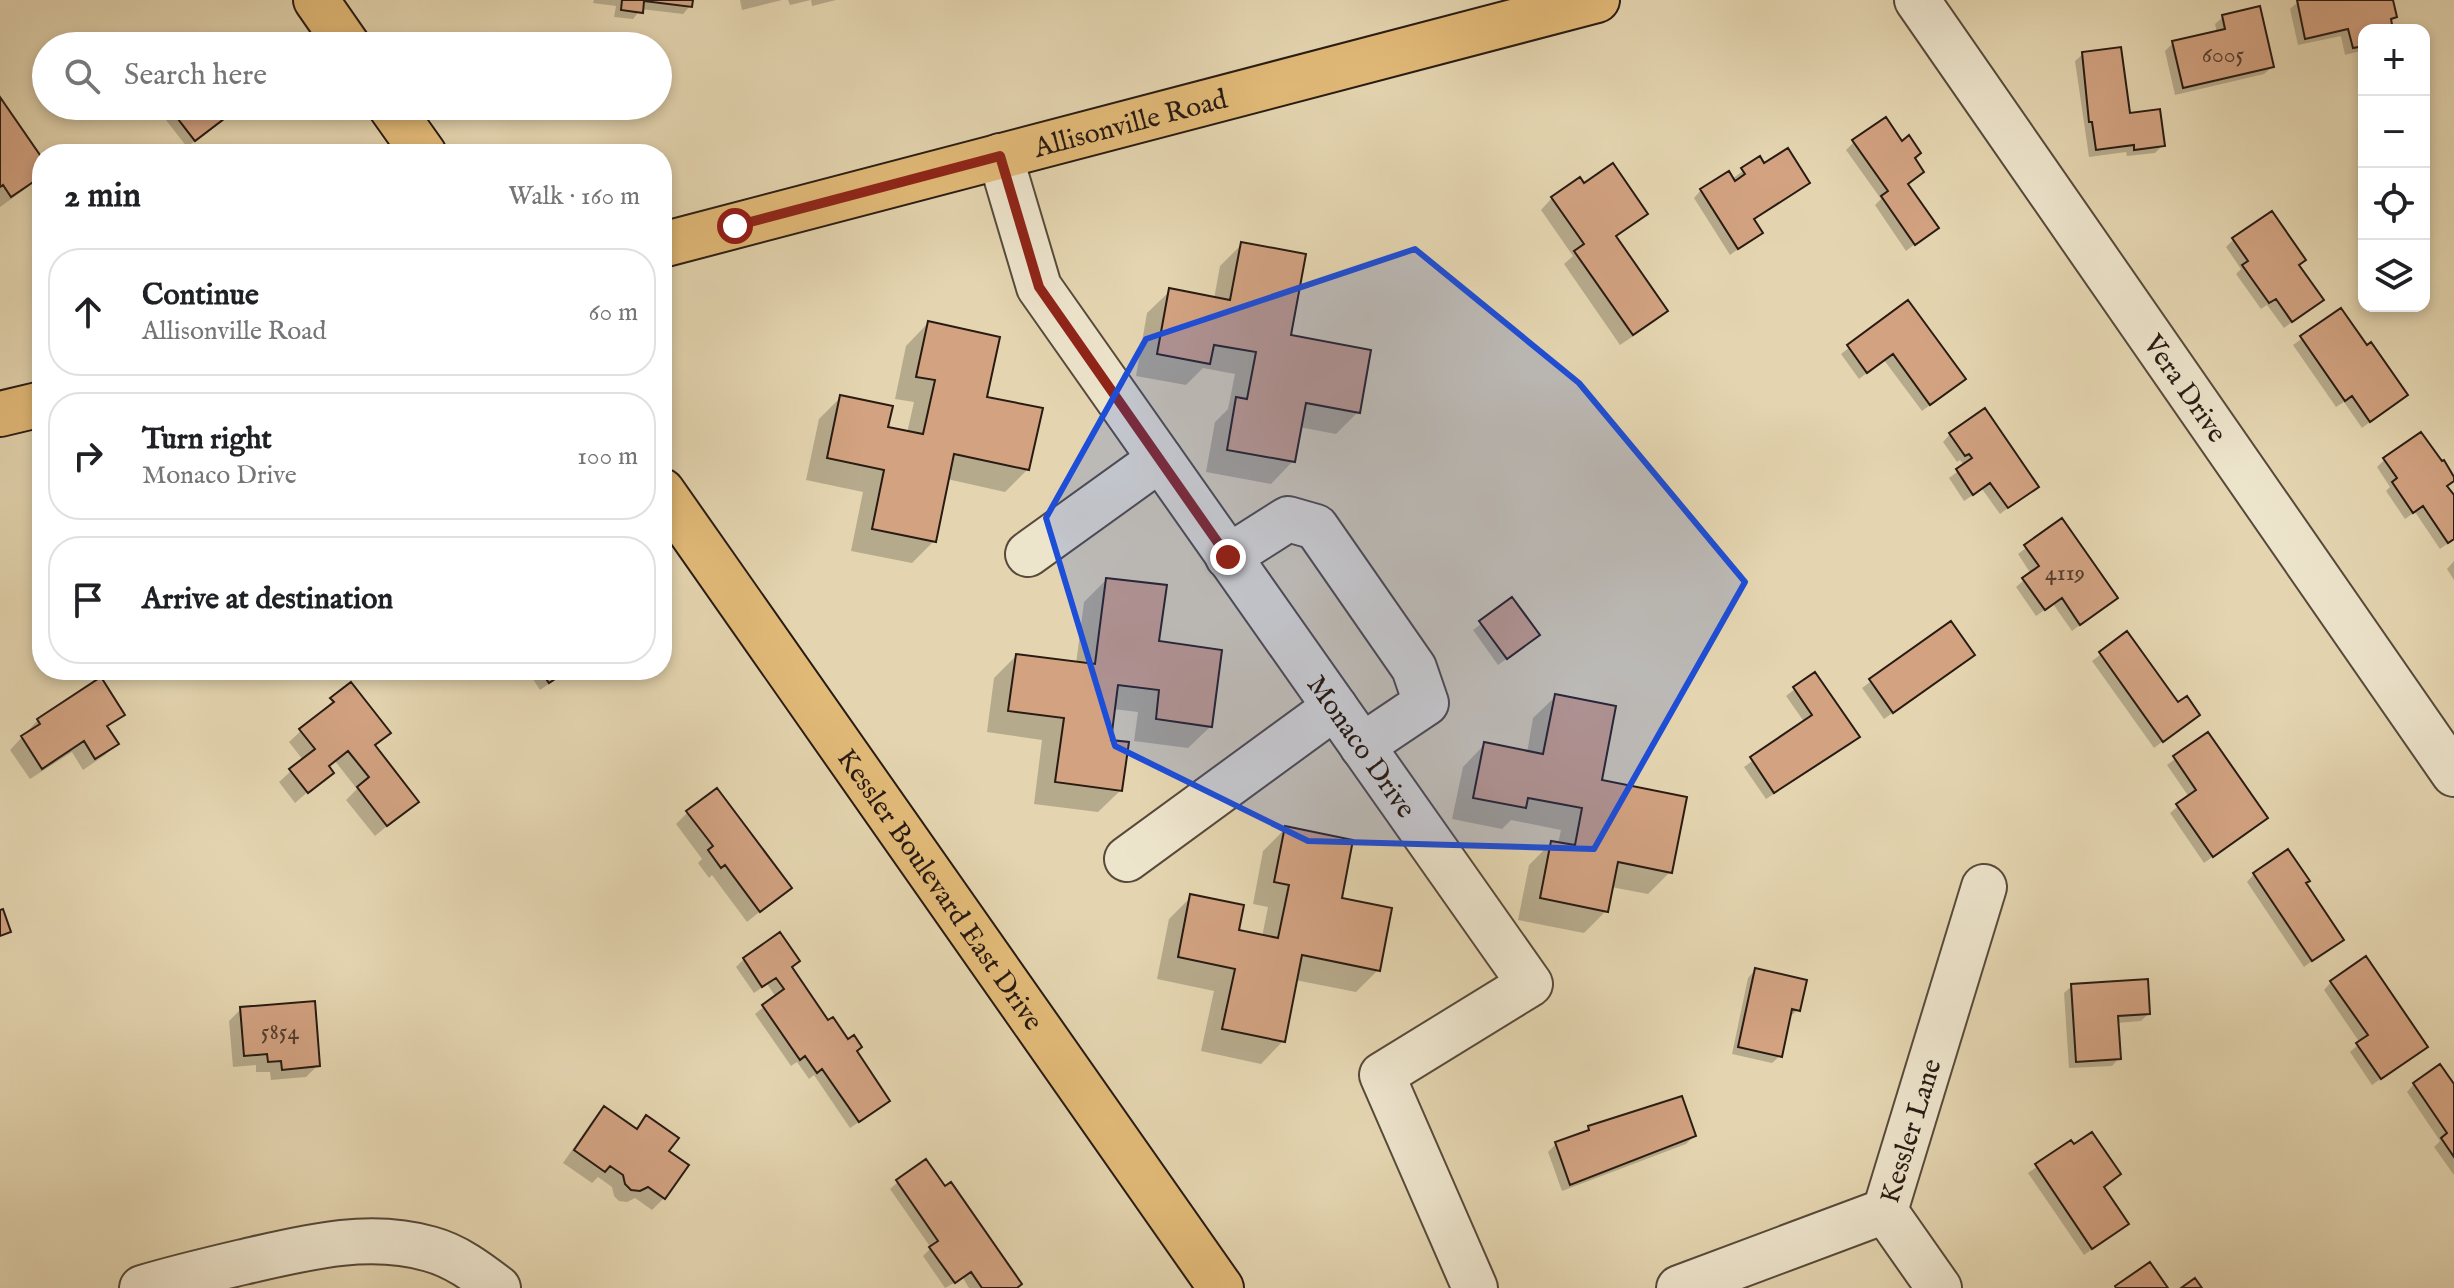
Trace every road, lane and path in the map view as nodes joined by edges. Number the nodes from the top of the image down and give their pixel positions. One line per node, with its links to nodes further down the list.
1 (316, 0): 4 (main road)
2 (1597, 0): 7 (main road, Allisonville Road)
3 (1917, 0): 17 (street, Vera Drive)
4 (338, 32)
5 (400, 120): 6 (main road)
6 (417, 144)
7 (1000, 156): 8 (main road, Allisonville Road); 11 (street, Monaco Drive)
8 (672, 242)
9 (32, 406): 10 (main road)
10 (0, 414)
11 (1160, 459): 13 (street); 14 (street, Monaco Drive)
12 (672, 505): 21 (main road, Kessler Boulevard East Drive)
13 (1028, 554)
14 (1228, 557): 15 (street, Monaco Drive); 16 (street)
15 (1335, 707): 16 (street, Monaco Drive); 18 (street)
16 (1362, 746): 24 (street, Monaco Drive)
17 (2454, 774)
18 (1127, 859)
19 (1984, 887): 20 (street, Kessler Lane)
20 (1885, 1211): 25 (street, Kessler Lane); 26 (street)
21 (1213, 1285)
22 (142, 1288): 23 (street)
23 (498, 1288)
24 (1475, 1288)
25 (1679, 1288)
26 (1939, 1288)

